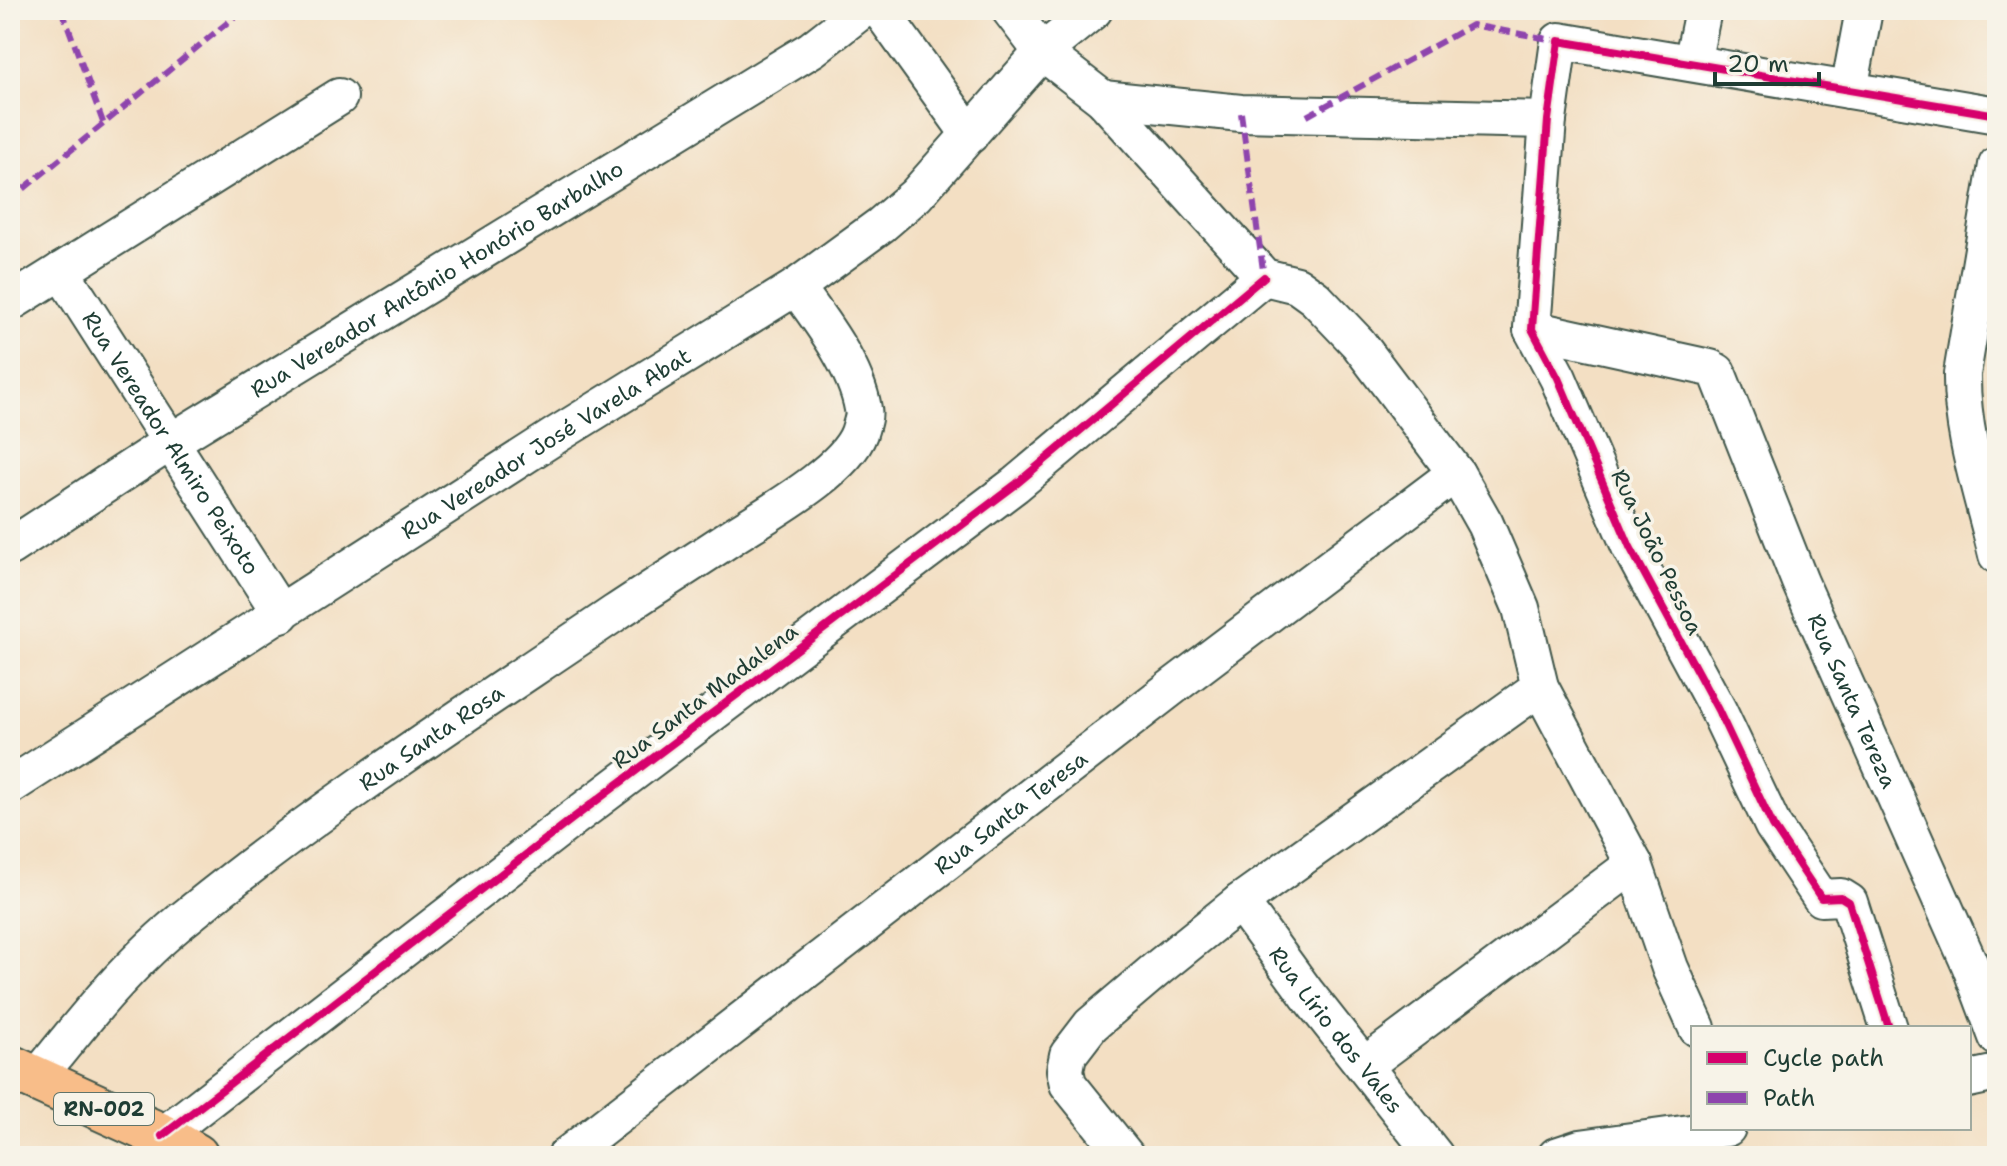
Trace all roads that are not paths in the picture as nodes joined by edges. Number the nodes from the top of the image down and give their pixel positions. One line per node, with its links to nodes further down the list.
1 (862, 10): 21 (street, Rua Vereador Antônio Honório Barbalho)
2 (880, 10): 14 (street)
3 (1010, 10): 7 (street)
4 (1094, 10): 7 (street, Rua Vereador José Varela Abat)
5 (1703, 10): 8 (street)
6 (1864, 10): 9 (street)
7 (1042, 52): 11 (street); 14 (street, Rua Vereador José Varela Abat)
8 (1692, 63): 9 (street); 13 (street)
9 (1849, 90): 12 (street)
10 (339, 97): 16 (street)
11 (1103, 99): 13 (street); 17 (street)
12 (1997, 115)
13 (1548, 120): 20 (street)
14 (970, 135): 18 (street, Rua Vereador José Varela Abat)
15 (1997, 165): 24 (street)
16 (61, 271): 19 (street); 21 (street, Rua Vereador Almiro Peixoto)
17 (1264, 277): 22 (street); 38 (street, Rua Santa Madalena)
18 (796, 287): 25 (street, Rua Vereador José Varela Abat); 34 (street, Rua Santa Rosa)
19 (10, 303)
20 (1532, 329): 31 (street, Rua João Pessoa); 32 (street, Rua Santa Tereza)
21 (172, 441): 23 (street, Rua Vereador Antônio Honório Barbalho); 25 (street, Rua Vereador Almiro Peixoto)
22 (1456, 473): 26 (street); 39 (street, Rua Santa Teresa)
23 (10, 547)
24 (1997, 555)
25 (281, 614): 27 (street, Rua Vereador José Varela Abat)
26 (1540, 687): 28 (street); 29 (street)
27 (10, 786)
28 (1634, 864): 30 (street); 33 (street)
29 (1240, 902): 33 (street, Rua Lírio dos Vales); 40 (street)
30 (1696, 1026)
31 (1888, 1026)
32 (1997, 1037)
33 (1365, 1065): 41 (street, Rua Lírio dos Vales)
34 (24, 1072): 38 (main road, RN-002)
35 (1997, 1073): 36 (street)
36 (1971, 1079)
37 (1691, 1129): 42 (street)
38 (179, 1146)
39 (566, 1156)
40 (1126, 1156)
41 (1435, 1156)
42 (1556, 1156)

